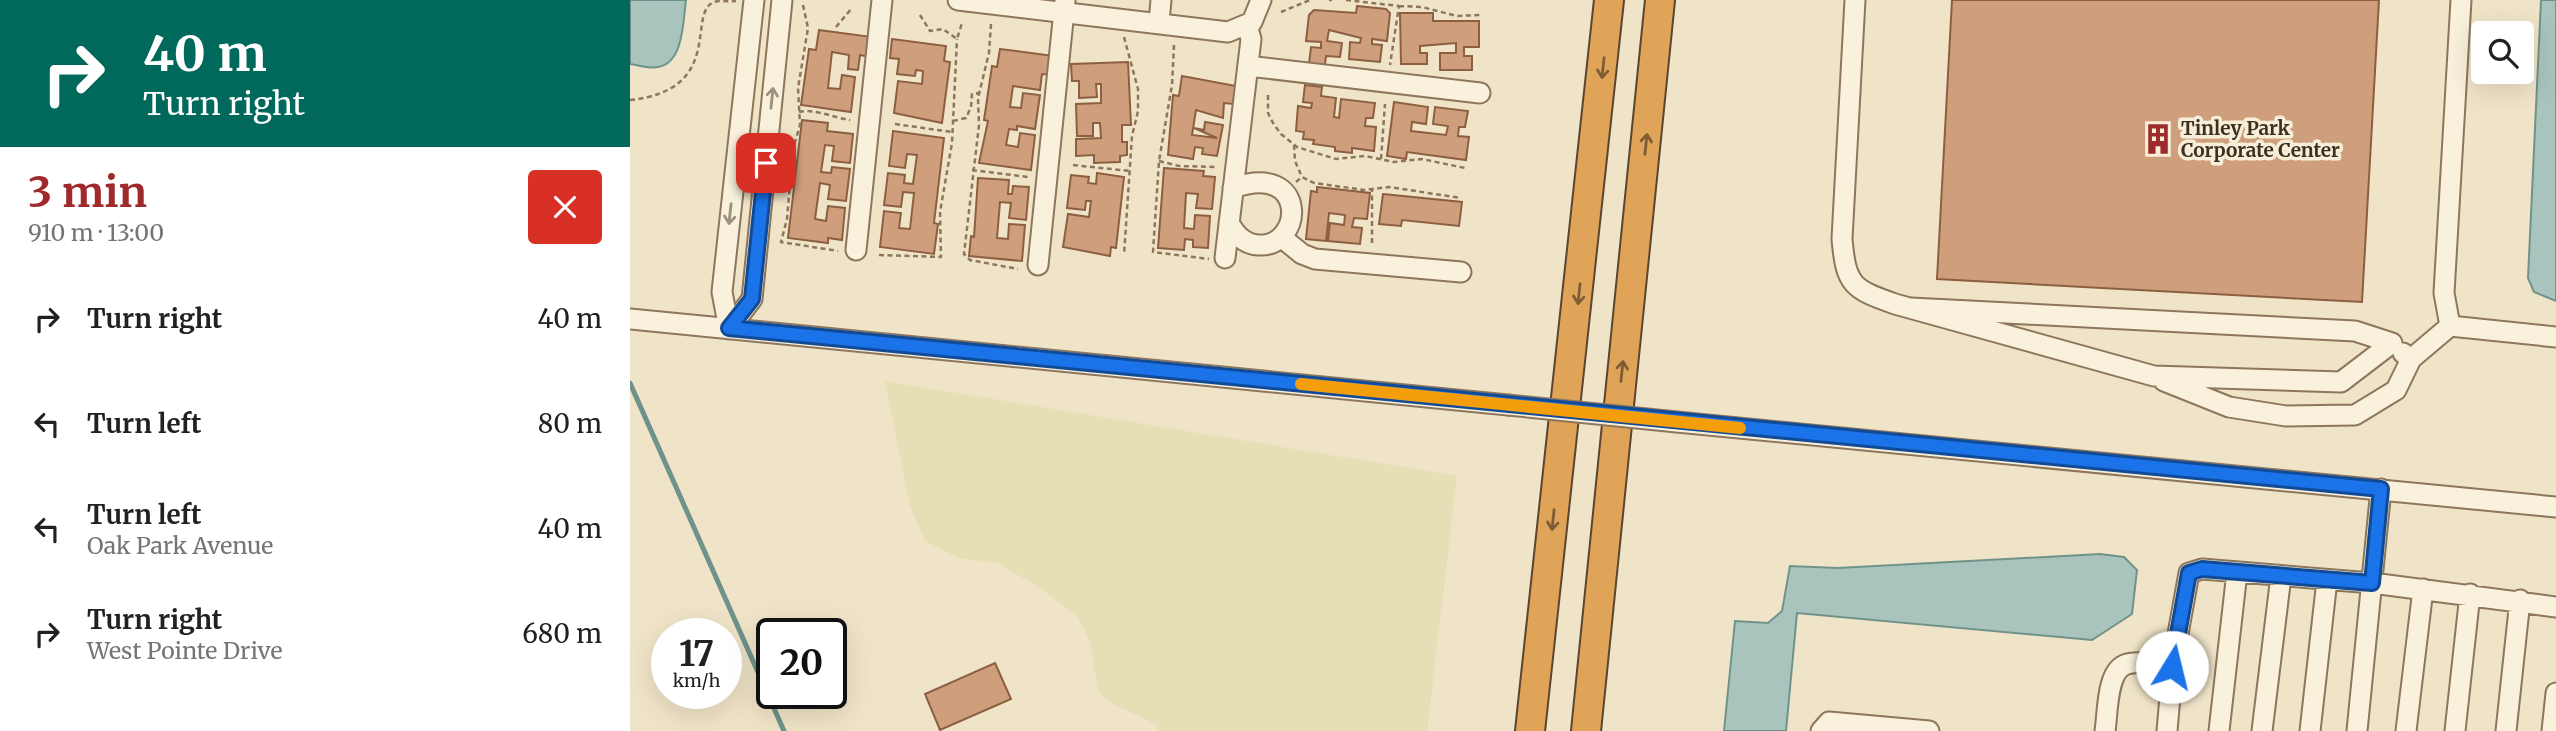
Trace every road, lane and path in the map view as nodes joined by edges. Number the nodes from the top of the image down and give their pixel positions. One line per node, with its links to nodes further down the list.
1 (754, 0): 34 (path); 68 (street, one-way to 68)
2 (782, 0): 68 (street, one-way to 2)
3 (882, 0): 58 (street)
4 (958, 0): 13 (street)
5 (1161, 0): 21 (street)
6 (1261, 0): 23 (street)
7 (1310, 0): 18 (path)
8 (1346, 0): 15 (path)
9 (1609, 0): 88 (highway, one-way to 88)
10 (1660, 0): 73 (highway, one-way to 10)
11 (1855, 0): 65 (street)
12 (2461, 0): 67 (street)
13 (981, 1): 16 (street)
14 (803, 5): 36 (path)
15 (1399, 5): 20 (path); 29 (path)
16 (1065, 6): 21 (street); 62 (street)
17 (852, 8): 25 (path)
18 (1281, 12)
19 (920, 15): 27 (path)
20 (1480, 15)
21 (1159, 22): 23 (street)
22 (962, 23): 27 (path)
23 (1249, 23): 30 (street)
24 (991, 24): 31 (path)
25 (836, 27)
26 (1124, 37): 48 (path)
27 (957, 39): 38 (path)
28 (1174, 43): 43 (path)
29 (1390, 65)
30 (1248, 66): 32 (street); 52 (street)
31 (979, 93): 38 (path); 47 (path)
32 (1480, 93)
33 (1268, 94): 41 (path)
34 (630, 100)
35 (1385, 104): 42 (path)
36 (799, 113): 37 (path); 58 (path)
37 (850, 120)
38 (953, 121): 40 (path)
39 (895, 124): 40 (path)
40 (952, 132): 59 (path)
41 (1294, 145): 42 (path); 50 (path)
42 (1381, 159): 46 (path)
43 (1159, 161): 45 (path); 61 (path)
44 (1073, 165): 48 (path)
45 (1217, 167)
46 (1465, 168)
47 (972, 170): 49 (path); 63 (path)
48 (1130, 171): 60 (path)
49 (1030, 177)
50 (1302, 177): 51 (path); 53 (path)
51 (1294, 184)
52 (1233, 188): 55 (street); 56 (street)
53 (1372, 189): 54 (path); 57 (path)
54 (1461, 198)
55 (1229, 223): 56 (street); 61 (street)
56 (1281, 237): 64 (street)
57 (1372, 243)
58 (847, 251)
59 (879, 255)
60 (1124, 256)
61 (1217, 258)
62 (1038, 265)
63 (1018, 269)
64 (1461, 272)
65 (1911, 308): 70 (street); 72 (street)
66 (630, 319): 68 (street)
67 (2450, 326): 69 (street); 71 (street)
68 (729, 328): 74 (street, bridge)
69 (2556, 337)
70 (2392, 343): 71 (street); 72 (street)
71 (2411, 359): 72 (street)
72 (2154, 376)
73 (1614, 451): 89 (highway); 90 (highway)
74 (2381, 489): 75 (street); 79 (street)
75 (2556, 507)
76 (2237, 572): 77 (street); 84 (street); 95 (street)
77 (2281, 576): 78 (street); 96 (street)
78 (2327, 580): 79 (street); 97 (street)
79 (2372, 583): 80 (street); 98 (street)
80 (2423, 589): 81 (street); 99 (street)
81 (2470, 594): 82 (street); 100 (street)
82 (2520, 600): 83 (street); 101 (street)
83 (2556, 607)
84 (2173, 662): 93 (street); 94 (street)
85 (2556, 693): 102 (street)
86 (1864, 728): 87 (street); 91 (street)
87 (1903, 730): 92 (street)
88 (1530, 731)
89 (1586, 731)
90 (1604, 731)
91 (1821, 731)
92 (1929, 731)
93 (2105, 731)
94 (2167, 731)
95 (2219, 731)
96 (2262, 731)
97 (2310, 731)
98 (2357, 731)
99 (2406, 731)
100 (2455, 731)
101 (2506, 731)
102 (2552, 731)

